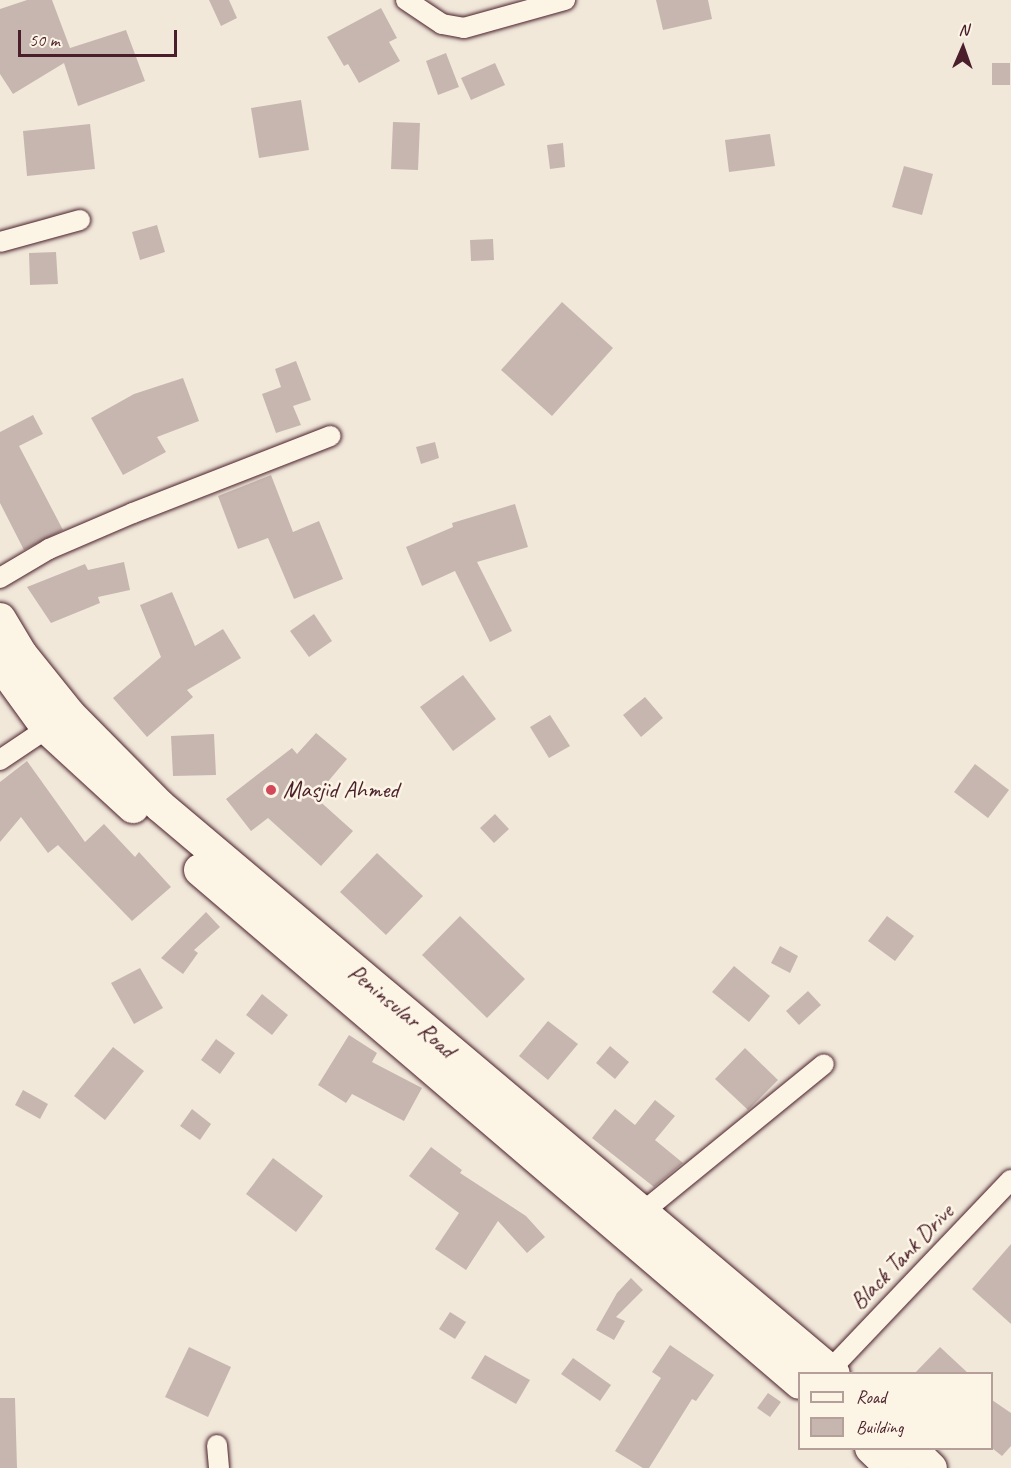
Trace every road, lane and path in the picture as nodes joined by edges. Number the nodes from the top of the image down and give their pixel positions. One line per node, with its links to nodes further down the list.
1 (406, 0): 2 (street)
2 (565, 0)
3 (80, 220): 4 (street)
4 (0, 242)
5 (331, 436): 6 (street)
6 (0, 578)
7 (0, 619): 9 (main road, Peninsular Road)
8 (0, 663): 9 (main road, Peninsular Road)
9 (58, 721): 10 (street); 13 (main road, Peninsular Road); 15 (main road, Peninsular Road)
10 (0, 760)
11 (824, 1065): 13 (street)
12 (1011, 1180): 14 (street, Black Tank Drive)
13 (644, 1211): 14 (main road, Peninsular Road)
14 (830, 1372)
15 (798, 1381)
16 (217, 1445): 19 (street)
17 (872, 1450): 20 (main road)
18 (911, 1450): 21 (main road)
19 (219, 1468)
20 (892, 1468)
21 (931, 1468)

